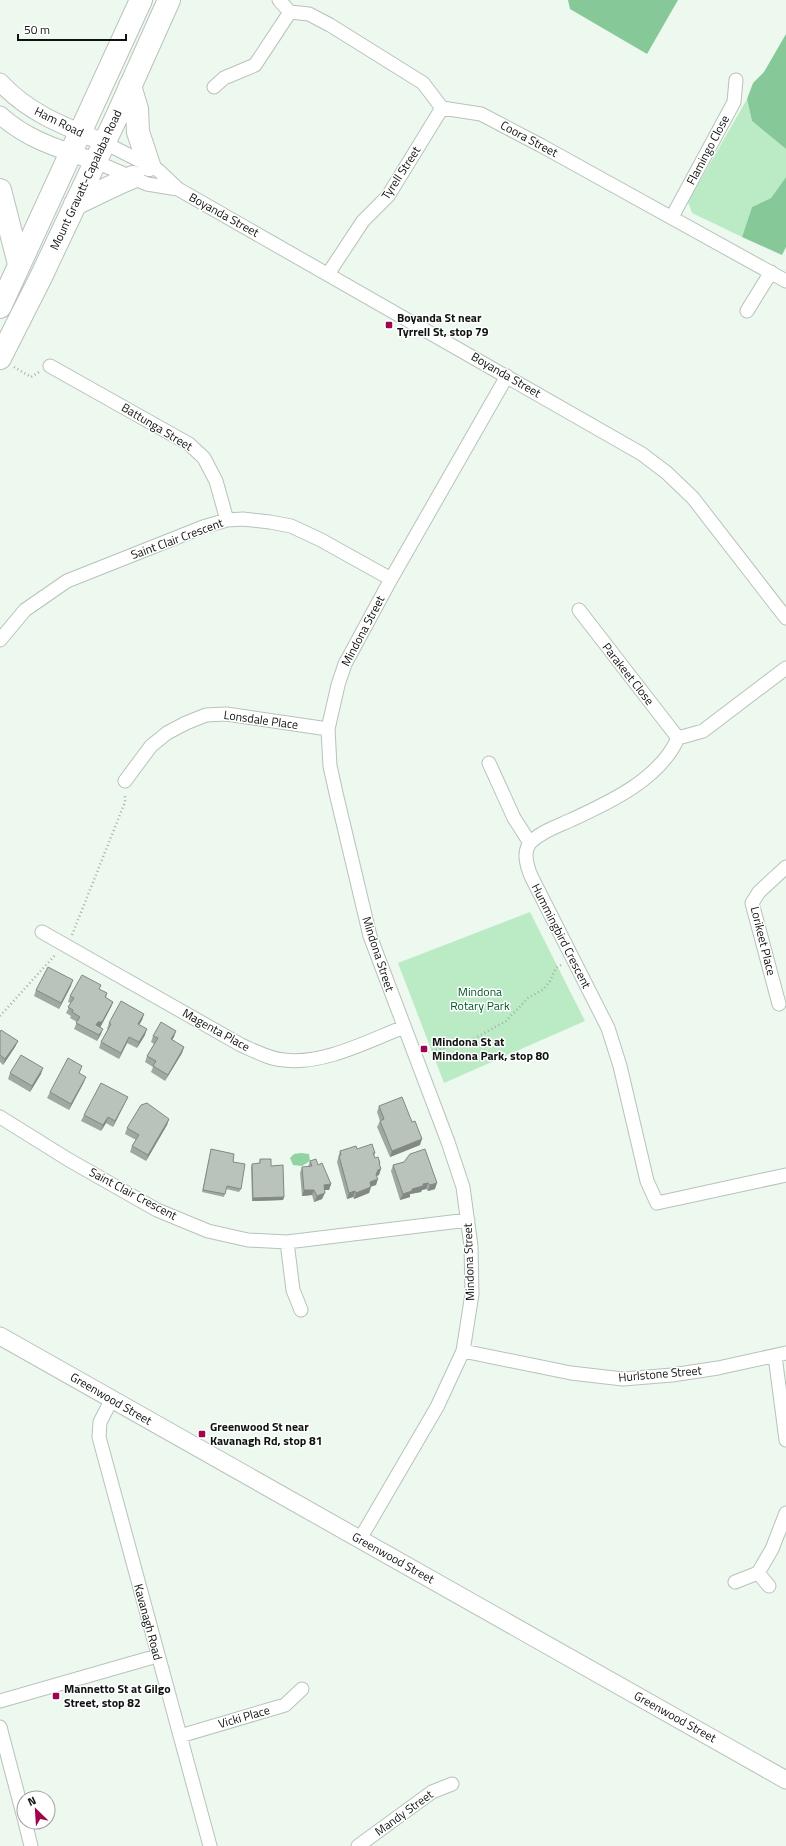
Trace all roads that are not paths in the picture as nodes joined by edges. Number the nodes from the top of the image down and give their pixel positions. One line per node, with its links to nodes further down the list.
1 (140, 0): 11 (highway, Mount Gravatt-Capalaba Road)
2 (168, 0): 7 (highway, Mount Gravatt-Capalaba Road)
3 (279, 0): 4 (street)
4 (290, 12): 8 (street); 9 (street)
5 (736, 80): 18 (street, Flamingo Close)
6 (0, 82): 11 (street, Ham Road)
7 (130, 86): 12 (highway, Mount Gravatt-Capalaba Road); 14 (highway)
8 (214, 88)
9 (442, 108): 18 (street, Coora Street); 21 (street, Tyrell Street)
10 (0, 116): 13 (street, Ham Road)
11 (80, 133): 12 (street, Ham Road); 13 (highway, Mount Gravatt-Capalaba Road)
12 (98, 152): 13 (street, Ham Road); 14 (street, Boyanda Street); 14 (street, Boyanda Street); 17 (highway, Mount Gravatt-Capalaba Road)
13 (71, 153): 19 (highway, Mount Gravatt-Capalaba Road)
14 (141, 171): 15 (street, Boyanda Street); 15 (street, Boyanda Street); 17 (highway)
15 (178, 189): 21 (street, Boyanda Street)
16 (0, 190): 19 (highway)
17 (75, 204): 25 (highway, Mount Gravatt-Capalaba Road)
18 (672, 217): 20 (street, Coora Street)
19 (19, 264): 23 (highway, Mount Gravatt-Capalaba Road)
20 (771, 272): 22 (street, Coora Street); 24 (street)
21 (328, 274): 27 (street, Boyanda Street)
22 (786, 281)
23 (0, 307)
24 (747, 311)
25 (6, 362)
26 (50, 366): 28 (street, Battunga Street)
27 (507, 376): 29 (street, Mindona Street); 31 (street, Boyanda Street)
28 (227, 520): 29 (street, Saint Clair Crescent); 32 (street, Saint Clair Crescent)
29 (391, 579): 34 (street, Mindona Street)
30 (579, 610): 35 (street, Parakeet Close)
31 (786, 618)
32 (0, 640)
33 (786, 668): 35 (street)
34 (328, 730): 37 (street, Lonsdale Place); 42 (street, Mindona Street)
35 (678, 738): 38 (street)
36 (489, 764): 38 (street)
37 (125, 781)
38 (530, 843): 44 (street, Hummingbird Crescent)
39 (786, 867): 41 (street, Lorikeet Place)
40 (42, 932): 42 (street, Magenta Place)
41 (779, 1004)
42 (404, 1027): 45 (street, Mindona Street)
43 (0, 1117): 46 (street, Saint Clair Crescent)
44 (786, 1175)
45 (468, 1220): 46 (street, Saint Clair Crescent); 49 (street, Mindona Street)
46 (287, 1242): 47 (street)
47 (301, 1310)
48 (0, 1336): 51 (street, Greenwood Street)
49 (463, 1351): 50 (street, Hurlstone Street); 54 (street, Mindona Street)
50 (781, 1354): 52 (street)
51 (112, 1399): 54 (street, Greenwood Street); 58 (street, Kavanagh Road)
52 (786, 1440)
53 (786, 1513): 55 (street)
54 (360, 1539): 63 (street, Greenwood Street)
55 (758, 1573): 56 (street); 57 (street)
56 (735, 1582)
57 (769, 1586)
58 (157, 1656): 60 (street); 62 (street, Kavanagh Road)
59 (302, 1689): 62 (street, Vicki Place)
60 (0, 1701)
61 (0, 1727): 65 (street)
62 (180, 1736): 68 (street, Kavanagh Road)
63 (786, 1780)
64 (452, 1784): 69 (street, Mandy Street)
65 (17, 1790)
66 (27, 1830): 67 (street)
67 (31, 1846)
68 (210, 1846)
69 (358, 1846)

